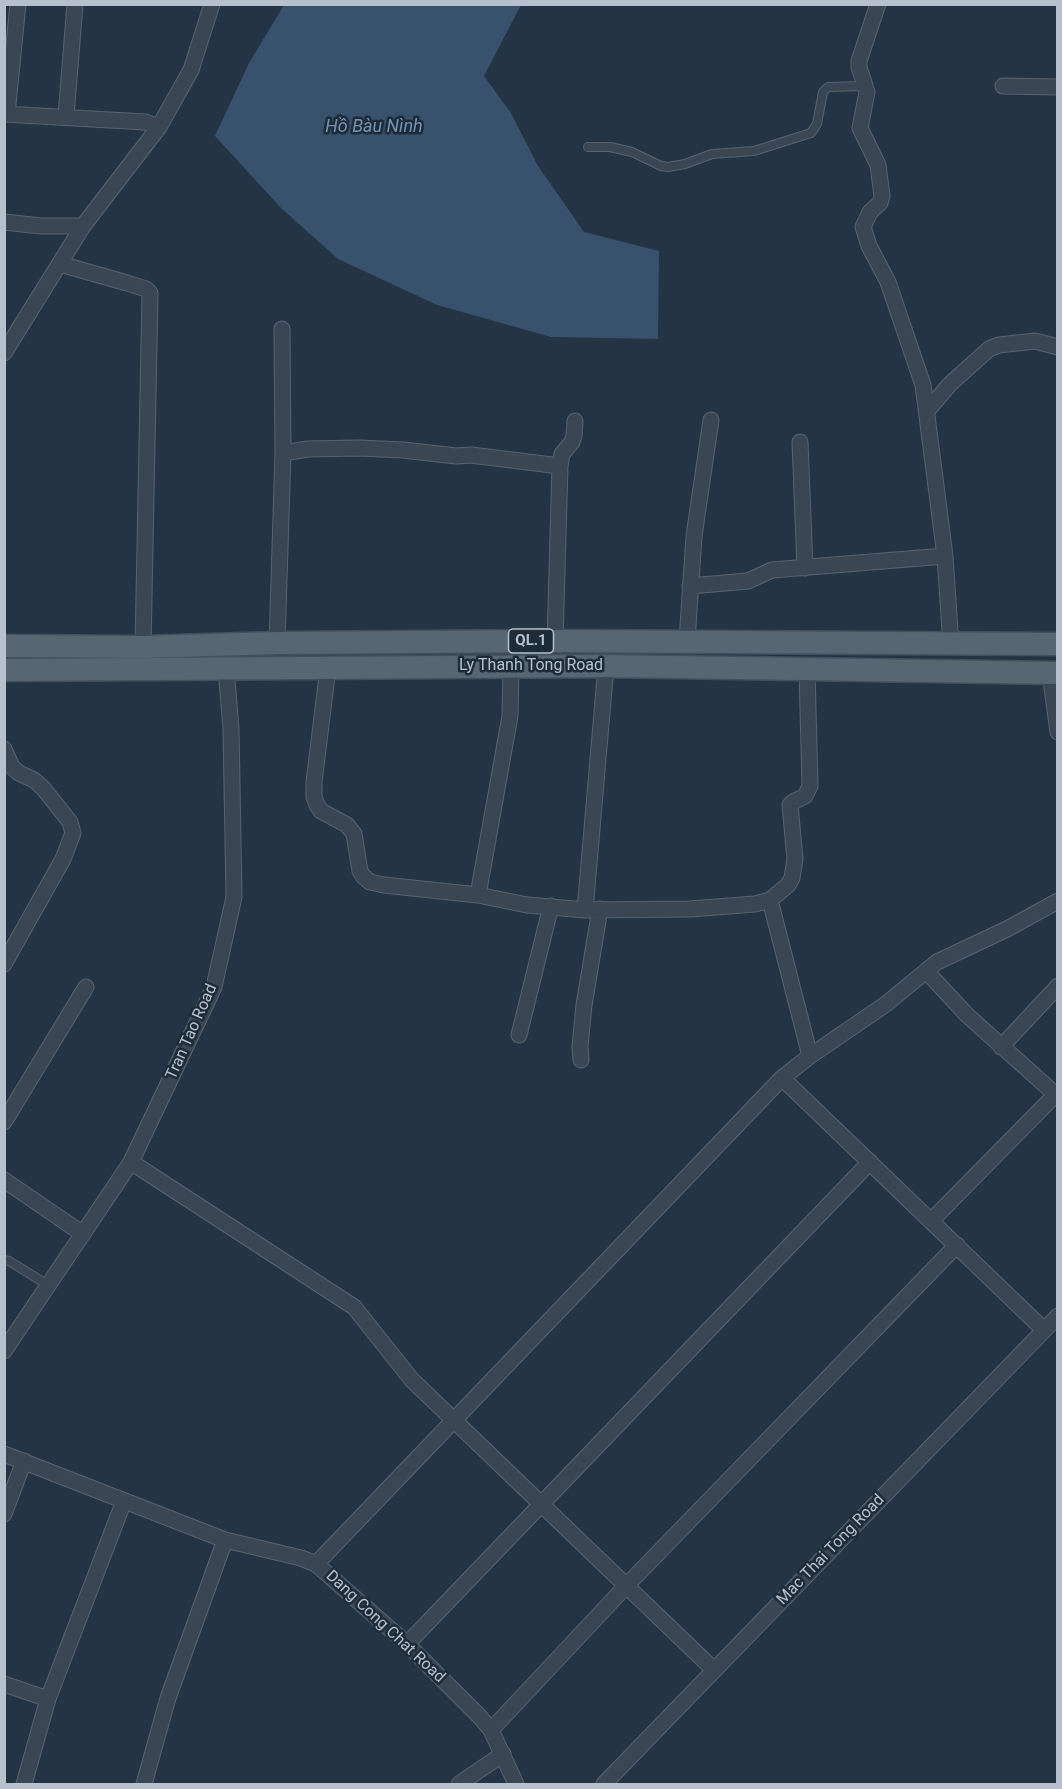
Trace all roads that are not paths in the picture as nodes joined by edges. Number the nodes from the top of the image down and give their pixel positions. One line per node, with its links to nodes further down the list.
1 (18, 4): 8 (street)
2 (75, 4): 9 (street)
3 (212, 4): 10 (street)
4 (878, 4): 5 (street)
5 (865, 86): 11 (lane); 19 (street)
6 (1003, 86): 7 (street)
7 (1058, 87)
8 (6, 114): 9 (street)
9 (66, 116): 10 (street)
10 (159, 127): 13 (street)
11 (588, 147)
12 (4, 222): 13 (street)
13 (84, 226): 14 (street)
14 (60, 264): 15 (street); 34 (street)
15 (11, 329): 18 (street)
16 (282, 329): 23 (street)
17 (1058, 347): 19 (street)
18 (4, 353)
19 (927, 411): 25 (street)
20 (711, 420): 27 (street)
21 (575, 421): 24 (street)
22 (800, 442): 26 (street)
23 (283, 453): 24 (street); 31 (street)
24 (560, 466): 29 (street)
25 (945, 556): 26 (street); 28 (street)
26 (805, 568): 27 (street)
27 (690, 586): 30 (street)
28 (950, 631)
29 (555, 641): 30 (main road, Ly Thanh Tong Road / QL.1); 31 (main road, Ly Thanh Tong Road / QL.1)
30 (687, 641): 32 (main road, Ly Thanh Tong Road / QL.1)
31 (277, 643): 34 (main road, Ly Thanh Tong Road / QL.1); 39 (main road)
32 (1058, 644)
33 (4, 646): 34 (main road, Ly Thanh Tong Road / QL.1)
34 (143, 647)
35 (606, 666): 36 (main road, Ly Thanh Tong Road / QL.1); 41 (main road, Ly Thanh Tong Road / QL.1); 51 (street)
36 (512, 667): 38 (main road, Ly Thanh Tong Road / QL.1); 47 (street)
37 (226, 668): 39 (main road, Ly Thanh Tong Road / QL.1); 40 (main road, Ly Thanh Tong Road / QL.1); 63 (street, Tran Tao Road)
38 (328, 668): 39 (main road, Ly Thanh Tong Road / QL.1); 47 (street)
39 (279, 669)
40 (4, 670)
41 (807, 670): 42 (main road, Ly Thanh Tong Road / QL.1); 48 (street)
42 (1054, 673): 43 (street)
43 (1058, 732)
44 (4, 749): 45 (street)
45 (12, 767): 46 (street); 52 (street)
46 (4, 781)
47 (478, 895): 50 (street)
48 (770, 900): 51 (street); 58 (street)
49 (1058, 901): 53 (street)
50 (551, 906): 51 (street); 56 (street)
51 (593, 910): 59 (street)
52 (4, 964)
53 (927, 972): 57 (street); 58 (street)
54 (1058, 986): 57 (street)
55 (86, 987): 62 (street)
56 (519, 1035)
57 (1001, 1047): 61 (street)
58 (810, 1056): 60 (street)
59 (581, 1060)
60 (782, 1078): 64 (street); 74 (street)
61 (1056, 1093): 66 (street)
62 (4, 1122)
63 (131, 1162): 67 (street, Tran Tao Road); 74 (street)
64 (870, 1162): 66 (street); 78 (street)
65 (4, 1180): 67 (street)
66 (932, 1220): 68 (street)
67 (83, 1234): 70 (street, Tran Tao Road)
68 (957, 1245): 72 (street); 82 (street)
69 (4, 1260): 70 (lane)
70 (48, 1286): 73 (street, Tran Tao Road)
71 (1058, 1316): 72 (street, Mac Thai Tong Road)
72 (1044, 1330): 84 (street, Mac Thai Tong Road)
73 (4, 1351)
74 (452, 1420): 78 (street); 81 (street)
75 (4, 1454): 76 (street, Dang Cong Chat Road)
76 (24, 1461): 77 (street, Dang Cong Chat Road); 79 (street)
77 (124, 1501): 80 (street, Dang Cong Chat Road); 86 (street)
78 (543, 1504): 82 (street); 83 (street)
79 (4, 1514)
80 (225, 1540): 81 (street, Dang Cong Chat Road); 90 (street)
81 (315, 1564): 83 (street, Dang Cong Chat Road)
82 (627, 1585): 84 (street); 87 (street)
83 (408, 1644): 87 (street, Dang Cong Chat Road)
84 (714, 1670): 93 (street, Mac Thai Tong Road)
85 (4, 1684): 86 (street)
86 (48, 1699): 89 (street)
87 (491, 1730): 88 (street, Dang Cong Chat Road)
88 (503, 1754): 91 (street); 92 (street, Dang Cong Chat Road)
89 (24, 1785)
90 (144, 1785)
91 (459, 1785)
92 (516, 1785)
93 (604, 1785)

